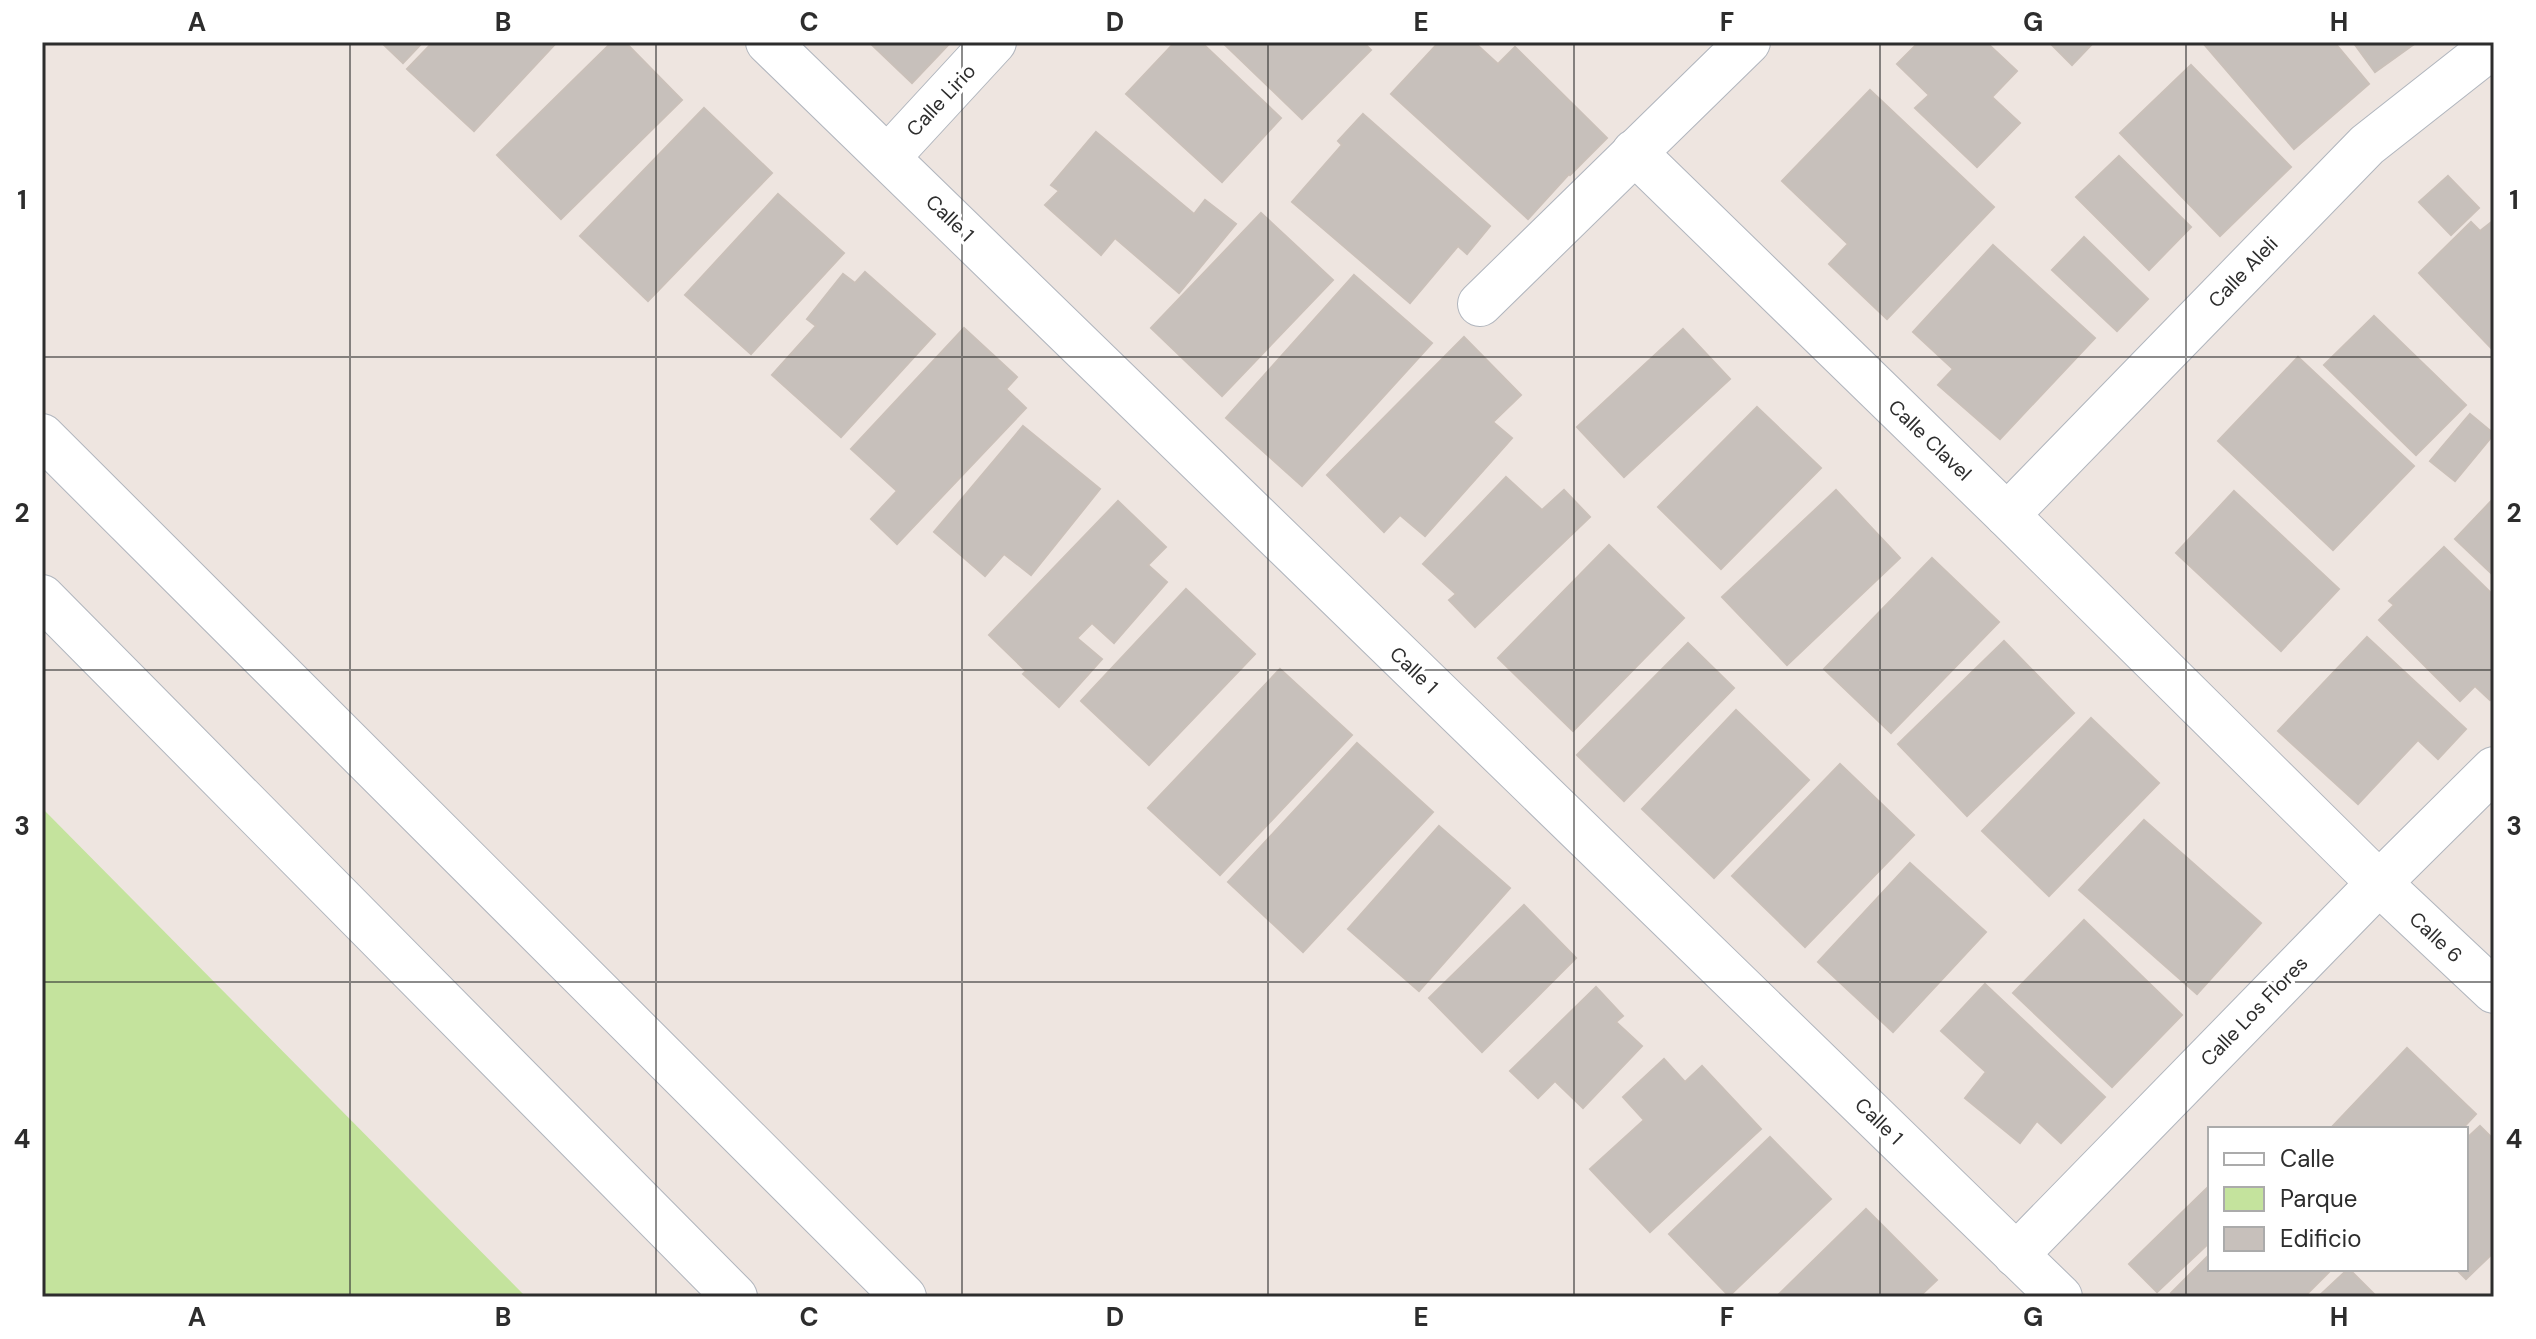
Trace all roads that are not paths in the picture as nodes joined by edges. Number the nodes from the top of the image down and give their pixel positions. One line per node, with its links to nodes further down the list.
1 (768, 42): 6 (street, Calle 1)
2 (994, 42): 6 (street, Calle Lirio)
3 (1748, 42): 5 (street)
4 (2494, 45): 9 (street, Calle Aleli)
5 (1634, 152): 7 (street); 9 (street, Calle Clavel)
6 (888, 157): 14 (street, Calle 1)
7 (1480, 304)
8 (42, 436): 16 (street)
9 (2007, 515): 12 (street, Calle Clavel)
10 (42, 597): 15 (street)
11 (2494, 769): 12 (street, Calle Los Flores)
12 (2379, 883): 13 (street, Calle 6); 14 (street, Calle Los Flores)
13 (2494, 991)
14 (2016, 1255): 17 (street, Calle 1)
15 (735, 1297)
16 (904, 1297)
17 (2060, 1297)

